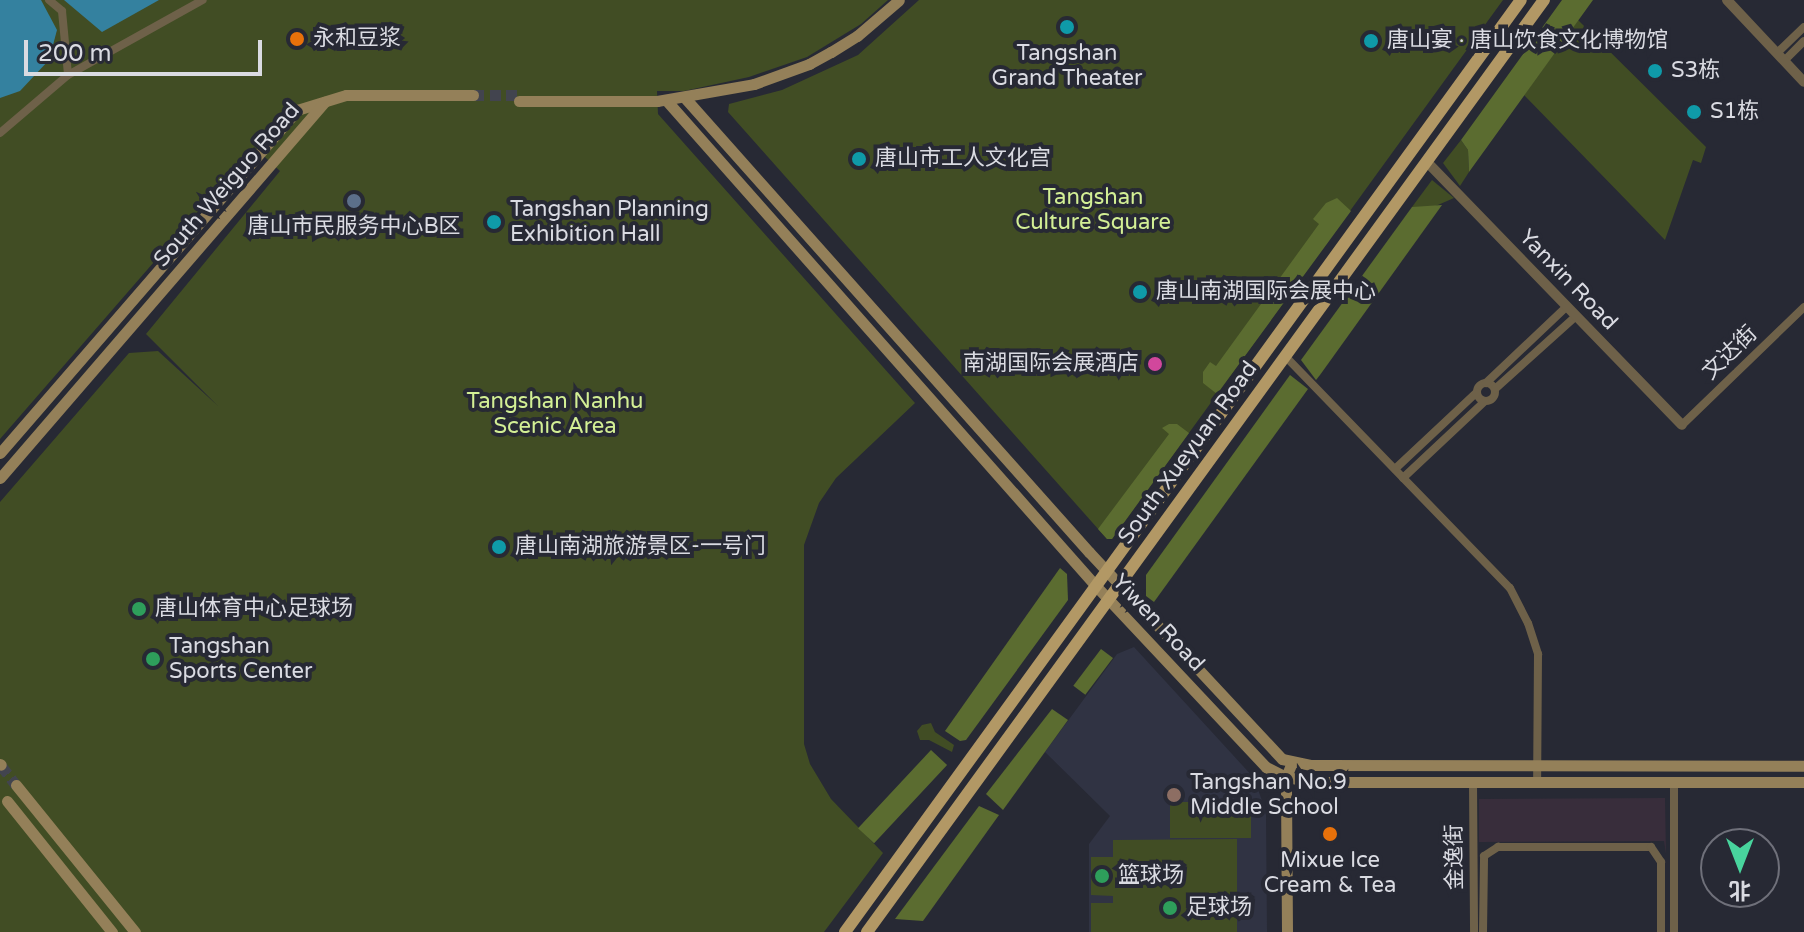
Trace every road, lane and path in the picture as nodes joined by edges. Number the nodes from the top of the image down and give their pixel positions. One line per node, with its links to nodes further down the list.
1 (49, 0): 10 (street)
2 (203, 0): 10 (street)
3 (899, 0): 13 (main road)
4 (1521, 0): 35 (main road, South Xueyuan Road)
5 (1544, 0): 17 (main road, South Xueyuan Road)
6 (1727, 0): 9 (street)
7 (1804, 27): 9 (street)
8 (1804, 41): 9 (street)
9 (1781, 57): 11 (street)
10 (68, 75): 16 (street)
11 (1804, 82)
12 (473, 98): 15 (main road)
13 (685, 98): 14 (main road); 14 (main road); 18 (main road, Yiwen Road)
14 (666, 100): 22 (main road, Yiwen Road)
15 (325, 102): 19 (main road, South Weiguo Road); 23 (main road, South Weiguo Road)
16 (0, 133)
17 (1427, 162): 20 (street, Yanxin Road); 25 (main road, South Xueyuan Road)
18 (861, 299): 22 (main road); 35 (main road, Yiwen Road)
19 (133, 300): 23 (main road); 31 (main road, South Weiguo Road)
20 (1566, 307): 24 (street, Yanxin Road); 26 (street)
21 (1804, 307): 30 (street, 文达街)
22 (851, 309): 37 (main road, Yiwen Road)
23 (144, 312): 33 (main road, South Weiguo Road)
24 (1575, 317): 27 (street); 30 (street, Yanxin Road)
25 (1285, 356): 32 (street); 36 (main road, South Xueyuan Road)
26 (1486, 383): 27 (street); 28 (street)
27 (1495, 389): 29 (street)
28 (1477, 392): 29 (street); 32 (street)
29 (1485, 401): 34 (street)
30 (1682, 425)
31 (0, 453)
32 (1395, 469): 34 (street)
33 (0, 478)
34 (1403, 478): 40 (street)
35 (1105, 570): 36 (main road, Yiwen Road); 37 (main road, South Xueyuan Road)
36 (1118, 583): 38 (main road, South Xueyuan Road); 39 (main road, Yiwen Road)
37 (1095, 585): 38 (main road, Yiwen Road); 51 (main road, South Xueyuan Road)
38 (1107, 599): 42 (main road, Yiwen Road); 52 (main road, South Xueyuan Road)
39 (1292, 762): 40 (main road); 42 (main road)
40 (1539, 764): 41 (main road); 44 (street)
41 (1804, 766)
42 (1286, 777): 43 (main road, Yiwen Road); 53 (main road)
43 (1473, 782): 44 (main road, Yiwen Road); 54 (street, 金逸街)
44 (1537, 782): 45 (main road, Yiwen Road)
45 (1674, 782): 46 (main road, Yiwen Road); 57 (street)
46 (1804, 782)
47 (16, 785): 50 (main road)
48 (7, 801): 49 (main road)
49 (112, 932)
50 (135, 932)
51 (845, 932)
52 (867, 932)
53 (1287, 932)
54 (1474, 932)
55 (1483, 932): 56 (street)
56 (1661, 932)
57 (1674, 932)

